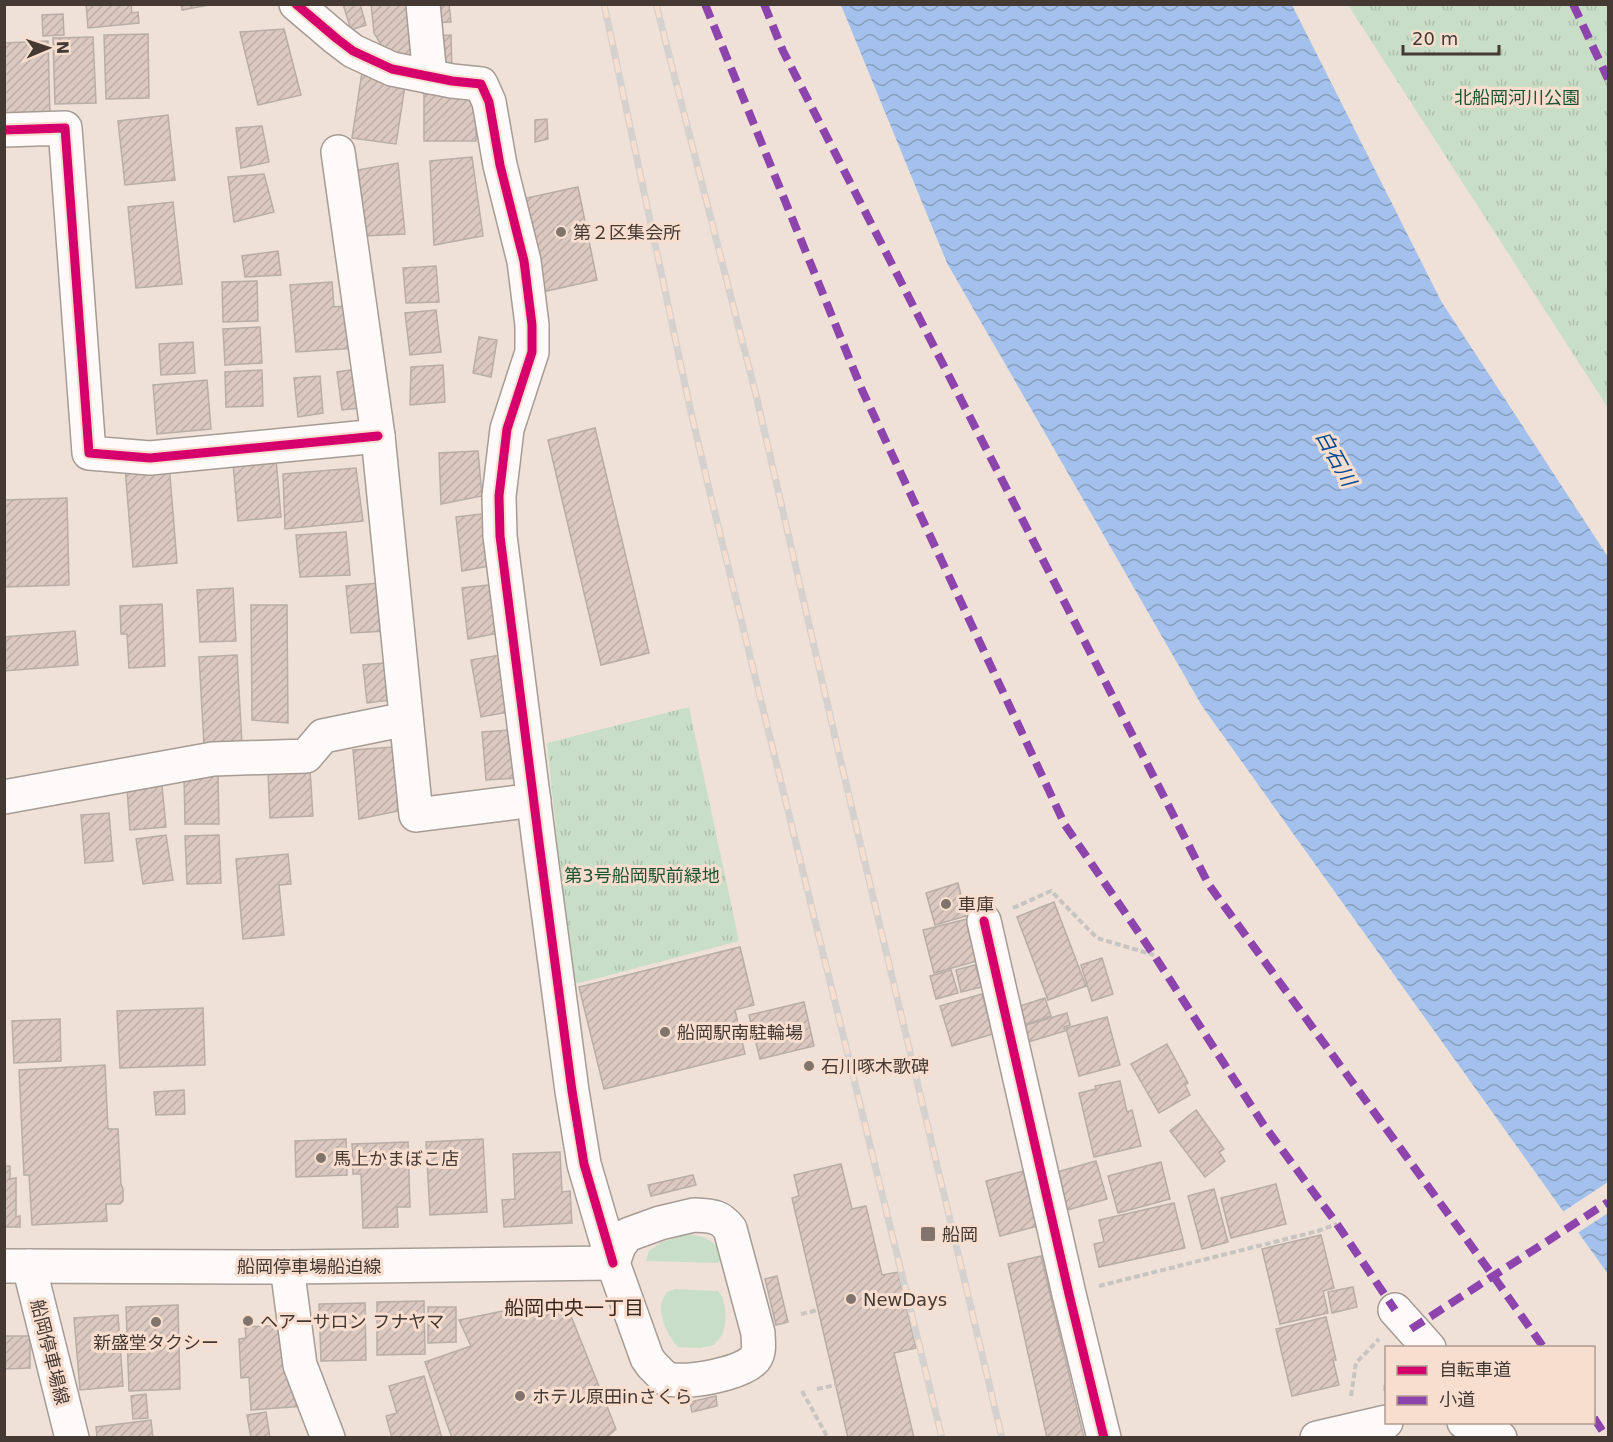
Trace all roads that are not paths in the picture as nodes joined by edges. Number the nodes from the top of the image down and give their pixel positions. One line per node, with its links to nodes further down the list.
1 (296, 4): 3 (street)
2 (423, 4): 3 (street)
3 (430, 77): 9 (street)
4 (4, 130): 6 (street)
5 (338, 152): 6 (street)
6 (378, 436): 7 (street)
7 (406, 719): 8 (street); 9 (street)
8 (4, 797)
9 (534, 800): 11 (street)
10 (984, 921): 21 (street)
11 (613, 1263): 11 (street); 13 (street, 船岡停車場船迫線)
12 (17, 1266): 13 (street, 船岡停車場船迫線); 19 (street, 船岡停車場線)
13 (287, 1267): 20 (street)
14 (1398, 1314): 15 (street)
15 (1428, 1346)
16 (1385, 1422): 22 (street)
17 (1469, 1424): 23 (street)
18 (1506, 1424): 24 (street)
19 (72, 1437)
20 (328, 1437)
21 (1104, 1437)
22 (1317, 1437)
23 (1500, 1437)
24 (1519, 1437)

